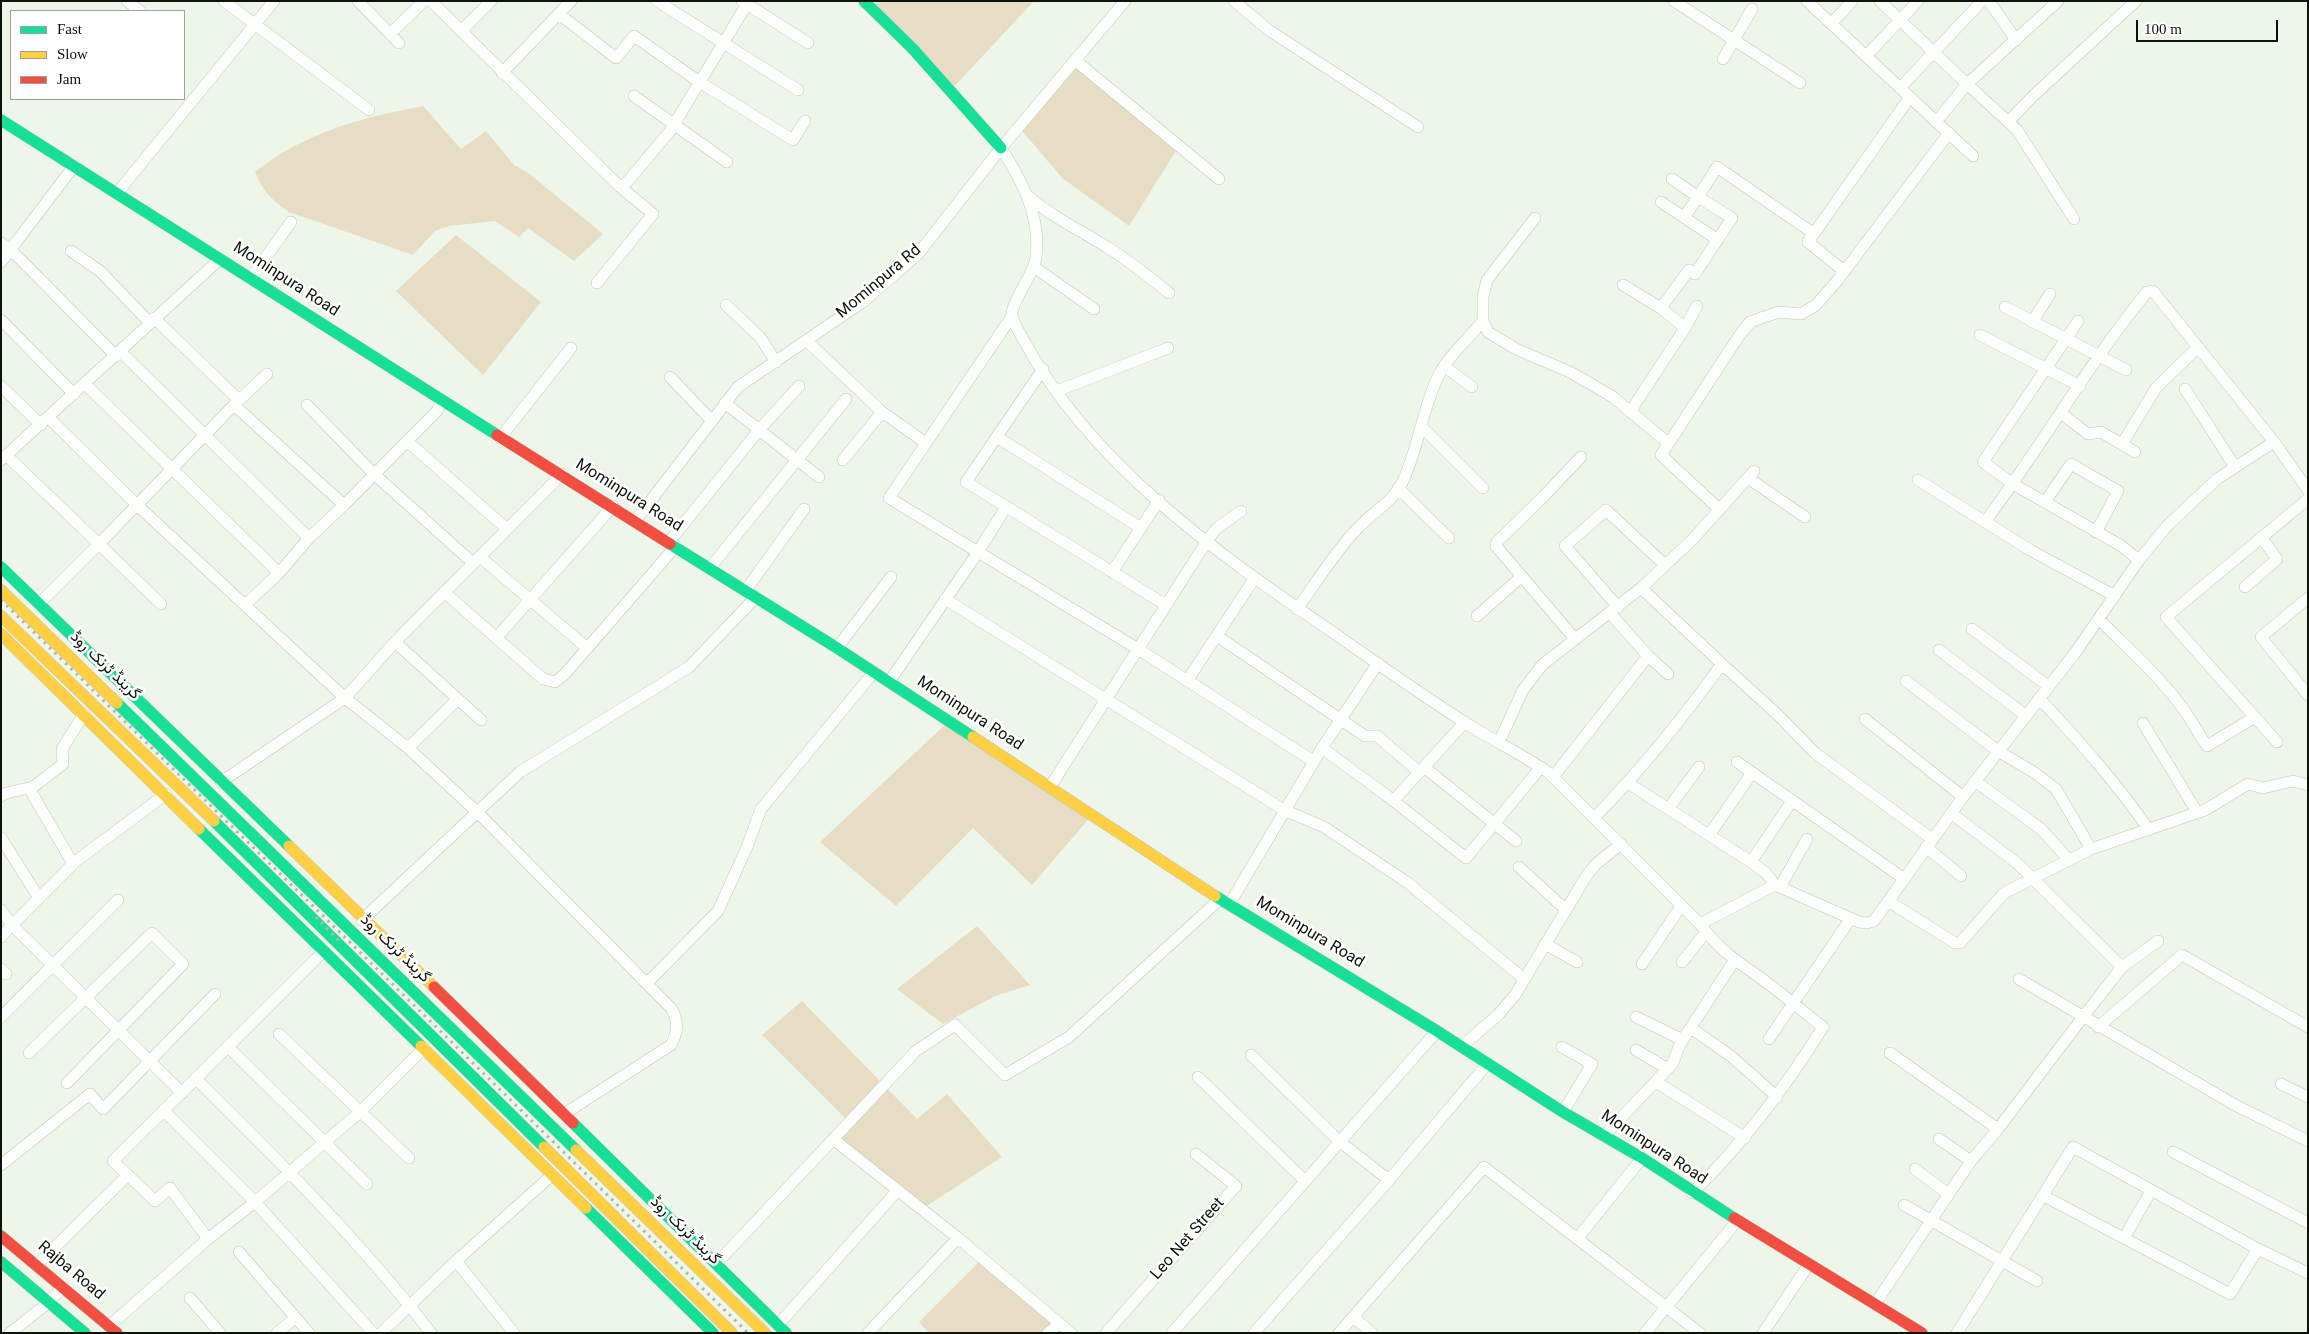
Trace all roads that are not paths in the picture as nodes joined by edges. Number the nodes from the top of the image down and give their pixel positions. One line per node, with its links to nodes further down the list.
1 (128, 1): 24 (street)
2 (224, 1): 27 (street)
3 (274, 1): 27 (street)
4 (358, 1): 30 (street)
5 (424, 1): 30 (street)
6 (431, 1): 29 (street)
7 (491, 1): 29 (street)
8 (571, 1): 25 (street)
9 (657, 1): 34 (street)
10 (864, 1): 56 (main road)
11 (1125, 1): 39 (street, Mominpura Rd)
12 (1234, 1): 54 (street)
13 (1674, 1): 31 (street)
14 (1807, 1): 28 (street)
15 (1852, 1): 28 (street)
16 (1880, 1): 26 (street)
17 (1918, 1): 26 (street)
18 (1982, 1): 36 (street)
19 (1988, 1): 32 (street)
20 (2058, 1): 32 (street)
21 (2136, 1): 51 (street)
22 (746, 2): 34 (street); 35 (street)
23 (1752, 9): 31 (street)
24 (139, 10)
25 (559, 14): 40 (street); 41 (street)
26 (1900, 20): 36 (street); 37 (street)
27 (256, 23): 48 (street); 63 (street)
28 (1831, 24): 37 (street)
29 (461, 32): 40 (street)
30 (390, 34): 33 (street)
31 (1734, 39): 38 (street); 42 (street)
32 (2016, 40): 43 (street)
33 (399, 43)
34 (722, 43): 41 (street); 45 (street)
35 (808, 43)
36 (1934, 53): 43 (street); 44 (street)
37 (1866, 56): 44 (street)
38 (1723, 59)
39 (1076, 61): 56 (street, Mominpura Rd); 60 (street)
40 (502, 73): 62 (street)
41 (698, 82): 50 (street); 53 (street)
42 (1800, 83)
43 (1967, 84): 51 (street); 52 (street)
44 (1900, 88): 47 (street)
45 (798, 90)
46 (634, 96): 53 (street)
47 (1910, 97): 52 (street); 71 (street)
48 (369, 110)
49 (1, 120): 59 (main road, Mominpura Road)
50 (805, 121)
51 (2009, 121): 69 (street)
52 (1936, 122): 55 (street)
53 (674, 124): 58 (street); 62 (street)
54 (1418, 127)
55 (1949, 134): 57 (street); 79 (street)
56 (1001, 148): 64 (street); 99 (street, Mominpura Rd)
57 (1973, 156)
58 (728, 162)
59 (74, 166): 63 (main road, Mominpura Road); 74 (street)
60 (1219, 179)
61 (1672, 179): 65 (street)
62 (622, 188): 81 (street)
63 (117, 193): 76 (main road, Mominpura Road)
64 (1027, 195): 78 (street); 83 (street)
65 (1698, 197): 68 (street); 71 (street); 72 (street)
66 (1661, 202): 68 (street)
67 (1535, 218): 93 (street)
68 (1684, 218): 72 (street)
69 (2074, 220)
70 (291, 222): 80 (street)
71 (1813, 233): 79 (street)
72 (1718, 240): 88 (street)
73 (1, 244): 74 (street)
74 (12, 251): 77 (street); 103 (street)
75 (71, 251): 92 (street)
76 (220, 259): 80 (main road, Mominpura Road); 92 (street)
77 (1, 262)
78 (1034, 268): 89 (street); 90 (street)
79 (1844, 271): 138 (street)
80 (251, 278): 121 (main road, Mominpura Road)
81 (597, 283)
82 (1623, 285): 88 (street)
83 (1169, 293)
84 (2050, 294): 95 (street)
85 (726, 305): 105 (street)
86 (1697, 306): 96 (street)
87 (2005, 307): 95 (street)
88 (1661, 308): 96 (street)
89 (1094, 310)
90 (1012, 316): 107 (street); 137 (street)
91 (1, 320): 119 (street)
92 (151, 320): 103 (street); 122 (street)
93 (1483, 321): 106 (street); 126 (street)
94 (2078, 321): 98 (street)
95 (2032, 322): 98 (street)
96 (1685, 328): 126 (street)
97 (1980, 335): 108 (street)
98 (2066, 339): 104 (street); 108 (street)
99 (807, 341): 105 (street, Mominpura Rd); 125 (street)
100 (2198, 347): 104 (street); 136 (street); 139 (street)
101 (572, 348): 134 (street)
102 (1168, 348): 118 (street)
103 (118, 354): 112 (street); 132 (street)
104 (2099, 357): 109 (street); 115 (street)
105 (776, 362): 123 (street, Mominpura Rd)
106 (1444, 366): 116 (street); 130 (street)
107 (1043, 369): 118 (street); 133 (street)
108 (2046, 369): 115 (street); 151 (street)
109 (2126, 370)
110 (267, 374): 122 (street)
111 (670, 377): 129 (street)
112 (85, 384): 119 (street); 146 (street)
113 (1, 386): 128 (street)
114 (799, 386): 131 (street)
115 (2080, 386): 127 (street)
116 (1472, 387)
117 (2184, 389): 145 (street)
118 (1057, 391): 156 (street)
119 (74, 394): 128 (street)
120 (846, 399): 143 (street)
121 (442, 401): 134 (main road, Mominpura Road); 135 (street)
122 (237, 403): 132 (street); 159 (street)
123 (725, 403): 129 (street, Mominpura Rd); 131 (street)
124 (307, 405): 147 (street)
125 (882, 412): 137 (street); 144 (street)
126 (1630, 412): 138 (street)
127 (2061, 413): 139 (street); 151 (street)
128 (45, 421): 141 (street); 158 (street)
129 (712, 421): 166 (street, Mominpura Rd)
130 (1422, 427): 152 (street); 153 (street)
131 (759, 430): 143 (street); 176 (street)
132 (206, 436): 146 (street); 172 (street)
133 (997, 437): 161 (street); 168 (street)
134 (500, 438): 148 (main road, Mominpura Road)
135 (407, 441): 147 (street); 169 (street)
136 (2274, 442): 145 (street); 154 (street)
137 (926, 443): 177 (street)
138 (1668, 443): 163 (street)
139 (2122, 444): 140 (street)
140 (2135, 452)
141 (4, 457): 175 (street)
142 (1581, 457): 186 (street)
143 (797, 460): 149 (street); 182 (street)
144 (844, 460)
145 (2235, 468): 179 (street)
146 (173, 469): 158 (street); 184 (street)
147 (374, 474): 159 (street); 178 (street)
148 (562, 474): 160 (main road, Mominpura Road); 169 (street)
149 (819, 477)
150 (1918, 480): 167 (street)
151 (2013, 484): 157 (street); 167 (street)
152 (1398, 488): 173 (street); 201 (street)
153 (1483, 488)
154 (2308, 490)
155 (2308, 499): 171 (street)
156 (1159, 500): 168 (street); 174 (street)
157 (2045, 502): 170 (street); 170 (street)
158 (137, 505): 175 (street); 199 (street)
159 (344, 506): 172 (street)
160 (613, 506): 166 (main road, Mominpura Road); 195 (street)
161 (1006, 507): 177 (street); 183 (street)
162 (804, 509): 192 (street)
163 (1719, 510): 165 (street); 180 (street)
164 (1241, 511): 174 (street)
165 (1805, 517)
166 (636, 520): 176 (main road, Mominpura Road)
167 (1985, 522): 193 (street)
168 (1141, 528): 183 (street)
169 (507, 529): 178 (street)
170 (2096, 532): 179 (street)
171 (2261, 537): 188 (street); 232 (street)
172 (308, 538): 184 (street)
173 (1449, 538)
174 (1207, 541): 187 (street); 200 (street)
175 (99, 544): 197 (street); 198 (street)
176 (672, 544): 182 (main road, Mominpura Road); 212 (street)
177 (978, 552): 196 (street); 214 (street)
178 (477, 560): 191 (street); 195 (street)
179 (2139, 560): 193 (street)
180 (1665, 565): 189 (street); 202 (street)
181 (1, 568): 197 (main road)
182 (710, 568): 192 (main road, Mominpura Road)
183 (1112, 572): 200 (street)
184 (279, 573): 199 (street)
185 (892, 577): 213 (street)
186 (1521, 577): 204 (street); 210 (street)
187 (1254, 579): 201 (street); 208 (street)
188 (2245, 587)
189 (1641, 588): 202 (street); 218 (street)
190 (1, 590): 385 (main road, گرینڈ ٹرنک روڈ)
191 (444, 592): 209 (street); 211 (street)
192 (751, 594): 213 (main road, Mominpura Road); 263 (street)
193 (2115, 596): 205 (street)
194 (2308, 598): 225 (street)
195 (530, 599): 209 (street); 212 (street)
196 (946, 599): 223 (street); 229 (street)
197 (39, 604): 251 (main road)
198 (161, 604)
199 (245, 605): 226 (street)
200 (1166, 605): 214 (street)
201 (1297, 609): 217 (street)
202 (1614, 610): 210 (street); 216 (street)
203 (1, 616): 276 (main road)
204 (1477, 616)
205 (2099, 619): 224 (street); 232 (street)
206 (1972, 629): 224 (street)
207 (1, 634): 230 (main road)
208 (1217, 636): 221 (street); 233 (street)
209 (497, 637): 212 (street)
210 (1575, 639): 238 (street)
211 (395, 642): 226 (street); 228 (street)
212 (586, 647)
213 (837, 648): 219 (main road, Mominpura Road)
214 (1138, 649): 221 (street); 229 (street)
215 (1939, 650): 231 (street)
216 (1648, 656): 220 (street); 249 (street)
217 (1378, 664): 233 (street); 236 (street)
218 (1722, 664): 252 (street); 273 (street)
219 (874, 672): 223 (main road, Mominpura Road); 309 (street)
220 (1668, 674)
221 (1187, 681): 243 (street)
222 (1906, 681): 242 (street)
223 (889, 682): 254 (main road, Mominpura Road)
224 (2048, 686): 227 (street)
225 (2308, 695)
226 (345, 698): 240 (street); 251 (street)
227 (2039, 698): 231 (street); 268 (street)
228 (458, 699): 235 (street); 240 (street)
229 (1106, 699): 254 (street); 262 (street)
230 (84, 714): 255 (street); 256 (main road)
231 (2025, 715): 242 (street)
232 (2255, 717): 239 (street)
233 (1342, 718): 241 (street); 247 (street)
234 (1865, 719): 258 (street)
235 (481, 720)
236 (1465, 722): 238 (street); 247 (street)
237 (2142, 723): 264 (street)
238 (1499, 742): 246 (street)
239 (2277, 742)
240 (408, 748): 263 (street)
241 (1322, 748): 243 (street); 260 (street)
242 (1998, 751): 250 (street); 275 (street)
243 (1314, 761): 262 (street)
244 (1737, 762): 248 (street)
245 (1699, 767): 261 (street)
246 (1541, 768): 249 (street); 267 (street)
247 (1422, 770): 260 (street); 267 (street)
248 (1752, 773): 259 (street); 269 (street)
249 (1552, 777): 266 (street)
250 (1975, 781): 258 (street); 277 (street)
251 (221, 782): 294 (main road)
252 (1628, 783): 261 (street); 266 (street)
253 (2308, 785): 264 (street)
254 (1050, 787): 288 (main road, Mominpura Road)
255 (29, 788): 257 (street); 280 (street)
256 (166, 794): 278 (main road); 280 (street)
257 (1, 796)
258 (1963, 797): 265 (street)
259 (1792, 800): 279 (street); 283 (street)
260 (1393, 801): 267 (street)
261 (1668, 809): 269 (street)
262 (1284, 810): 288 (street); 307 (street)
263 (477, 812): 294 (street); 309 (street)
264 (2197, 812): 268 (street)
265 (1951, 813): 273 (street); 284 (street)
266 (1594, 818): 274 (street)
267 (1495, 823): 272 (street)
268 (2149, 830): 275 (street)
269 (1709, 835): 279 (street)
270 (1, 838): 286 (street)
271 (1807, 839): 285 (street)
272 (1516, 841)
273 (1929, 843): 282 (street); 283 (street)
274 (1620, 844): 290 (street); 291 (street)
275 (2091, 849): 277 (street)
276 (243, 850): 278 (main road); 393 (main road)
277 (2069, 860): 284 (street)
278 (233, 861): 300 (main road)
279 (1751, 862): 285 (street)
280 (73, 864): 286 (street)
281 (1519, 866): 291 (street)
282 (1961, 876)
283 (1903, 878): 289 (street)
284 (2033, 879): 289 (street); 306 (street)
285 (1778, 886): 293 (street); 296 (street)
286 (39, 898): 295 (street)
287 (118, 900): 305 (street)
288 (1224, 902): 320 (main road, Mominpura Road); 350 (street)
289 (1888, 902): 293 (street)
290 (1681, 906): 296 (street); 304 (street)
291 (1565, 909): 299 (street)
292 (1, 910): 295 (street)
293 (1851, 918): 312 (street)
294 (362, 920): 346 (main road)
295 (12, 925): 297 (street); 305 (street)
296 (1703, 928): 301 (street); 303 (street)
297 (1, 937)
298 (2158, 941): 306 (street)
299 (1545, 944): 302 (street); 307 (street)
300 (324, 951): 324 (street); 327 (main road)
301 (1734, 961): 312 (street); 318 (street)
302 (1577, 962)
303 (1682, 962)
304 (1642, 964)
305 (53, 965): 311 (street); 313 (street)
306 (2122, 967): 315 (street)
307 (1524, 979): 325 (street)
308 (2019, 979): 315 (street)
309 (647, 983): 346 (street)
310 (215, 994): 332 (street)
311 (85, 998): 319 (street); 319 (street); 329 (street)
312 (1794, 1004): 323 (street); 341 (street)
313 (1, 1017)
314 (1636, 1017): 322 (street)
315 (2083, 1017): 316 (street); 347 (street)
316 (2098, 1027): 317 (street); 353 (street)
317 (2308, 1027)
318 (1691, 1028): 322 (street); 341 (street)
319 (118, 1030): 332 (street); 338 (street)
320 (1437, 1031): 325 (main road, Mominpura Road); 352 (street)
321 (279, 1034): 344 (street)
322 (1683, 1040): 334 (street)
323 (1769, 1040)
324 (228, 1047): 336 (street); 354 (street)
325 (1461, 1047): 333 (main road, Mominpura Road)
326 (1562, 1047): 345 (street)
327 (424, 1048): 344 (street); 364 (main road)
328 (1636, 1050): 334 (street)
329 (29, 1053)
330 (1890, 1054): 347 (street)
331 (1252, 1055): 352 (street)
332 (149, 1060): 340 (street); 360 (street)
333 (1487, 1064): 345 (main road, Mominpura Road); 365 (street)
334 (1668, 1069): 337 (street)
335 (1198, 1077): 366 (street)
336 (196, 1079): 340 (street); 362 (street)
337 (1656, 1082): 348 (street); 349 (street)
338 (67, 1083)
339 (2281, 1084): 342 (street)
340 (182, 1093): 343 (street)
341 (1777, 1097): 349 (street)
342 (2308, 1097)
343 (164, 1111): 363 (street); 373 (street)
344 (360, 1112): 354 (street); 357 (street)
345 (1563, 1112): 348 (main road, Mominpura Road)
346 (564, 1114): 390 (main road)
347 (1998, 1129): 359 (street)
348 (1604, 1136): 358 (main road, Mominpura Road)
349 (1745, 1138): 370 (street)
350 (833, 1139): 368 (street); 390 (street)
351 (1939, 1139): 359 (street)
352 (1339, 1141): 365 (street); 366 (street)
353 (2308, 1141)
354 (323, 1142): 362 (street); 367 (street)
355 (2173, 1152): 377 (street)
356 (1196, 1154): 425 (street, Leo Net Street)
357 (409, 1158)
358 (1642, 1158): 370 (main road, Mominpura Road); 382 (street)
359 (1971, 1161): 371 (street)
360 (1, 1166)
361 (1915, 1169): 371 (street)
362 (290, 1172): 373 (street); 400 (street)
363 (128, 1175): 381 (street); 389 (street)
364 (552, 1175): 386 (street); 395 (main road)
365 (1389, 1180): 427 (street)
366 (1304, 1181): 426 (street)
367 (367, 1184)
368 (898, 1190): 379 (street); 407 (street)
369 (2151, 1190): 372 (street); 380 (street); 383 (street)
370 (1692, 1194): 376 (main road, Mominpura Road)
371 (1948, 1194): 375 (street)
372 (2044, 1196): 380 (street); 387 (street)
373 (255, 1202): 381 (street); 415 (street)
374 (1904, 1205): 375 (street)
375 (1931, 1220): 387 (street); 399 (street)
376 (1738, 1221): 391 (main road, Mominpura Road); 401 (street)
377 (2308, 1223)
378 (1, 1236): 389 (main road, Rajba Road)
379 (958, 1238): 404 (street); 422 (street)
380 (2124, 1238): 383 (street)
381 (208, 1239): 408 (street)
382 (1577, 1239): 401 (street); 402 (street)
383 (2258, 1249): 392 (street)
384 (239, 1252): 403 (street)
385 (688, 1258): 393 (main road); 421 (main road, گرینڈ ٹرنک روڈ)
386 (456, 1261): 400 (street); 418 (street)
387 (2003, 1261): 394 (street); 433 (street)
388 (1, 1262): 398 (main road)
389 (37, 1264): 396 (main road, Rajba Road)
390 (716, 1264): 407 (main road)
391 (1809, 1264): 399 (main road, Mominpura Road); 409 (street)
392 (2308, 1273)
393 (672, 1274): 395 (main road); 420 (main road)
394 (2037, 1281)
395 (663, 1284): 406 (main road)
396 (63, 1286): 398 (street); 408 (main road, Rajba Road)
397 (190, 1298): 412 (street)
398 (49, 1302): 410 (street); 411 (main road)
399 (1875, 1304): 405 (main road, Mominpura Road)
400 (409, 1305): 416 (street); 417 (street)
401 (1667, 1308): 430 (street); 431 (street)
402 (1353, 1317): 428 (street); 429 (street)
403 (295, 1318): 413 (street); 414 (street)
404 (1059, 1324): 423 (street); 424 (street)
405 (1905, 1328): 432 (main road, Mominpura Road)
406 (700, 1329): 419 (main road)
407 (782, 1329)
408 (113, 1330)
409 (1769, 1331)
410 (10, 1333)
411 (85, 1333)
412 (220, 1333)
413 (277, 1333)
414 (309, 1333)
415 (373, 1333)
416 (381, 1333)
417 (431, 1333)
418 (514, 1333)
419 (713, 1333)
420 (732, 1333)
421 (765, 1333)
422 (868, 1333)
423 (1048, 1333)
424 (1071, 1333)
425 (1106, 1333)
426 (1172, 1333)
427 (1254, 1333)
428 (1339, 1333)
429 (1372, 1333)
430 (1645, 1333)
431 (1700, 1333)
432 (1922, 1333)
433 (1958, 1333)

